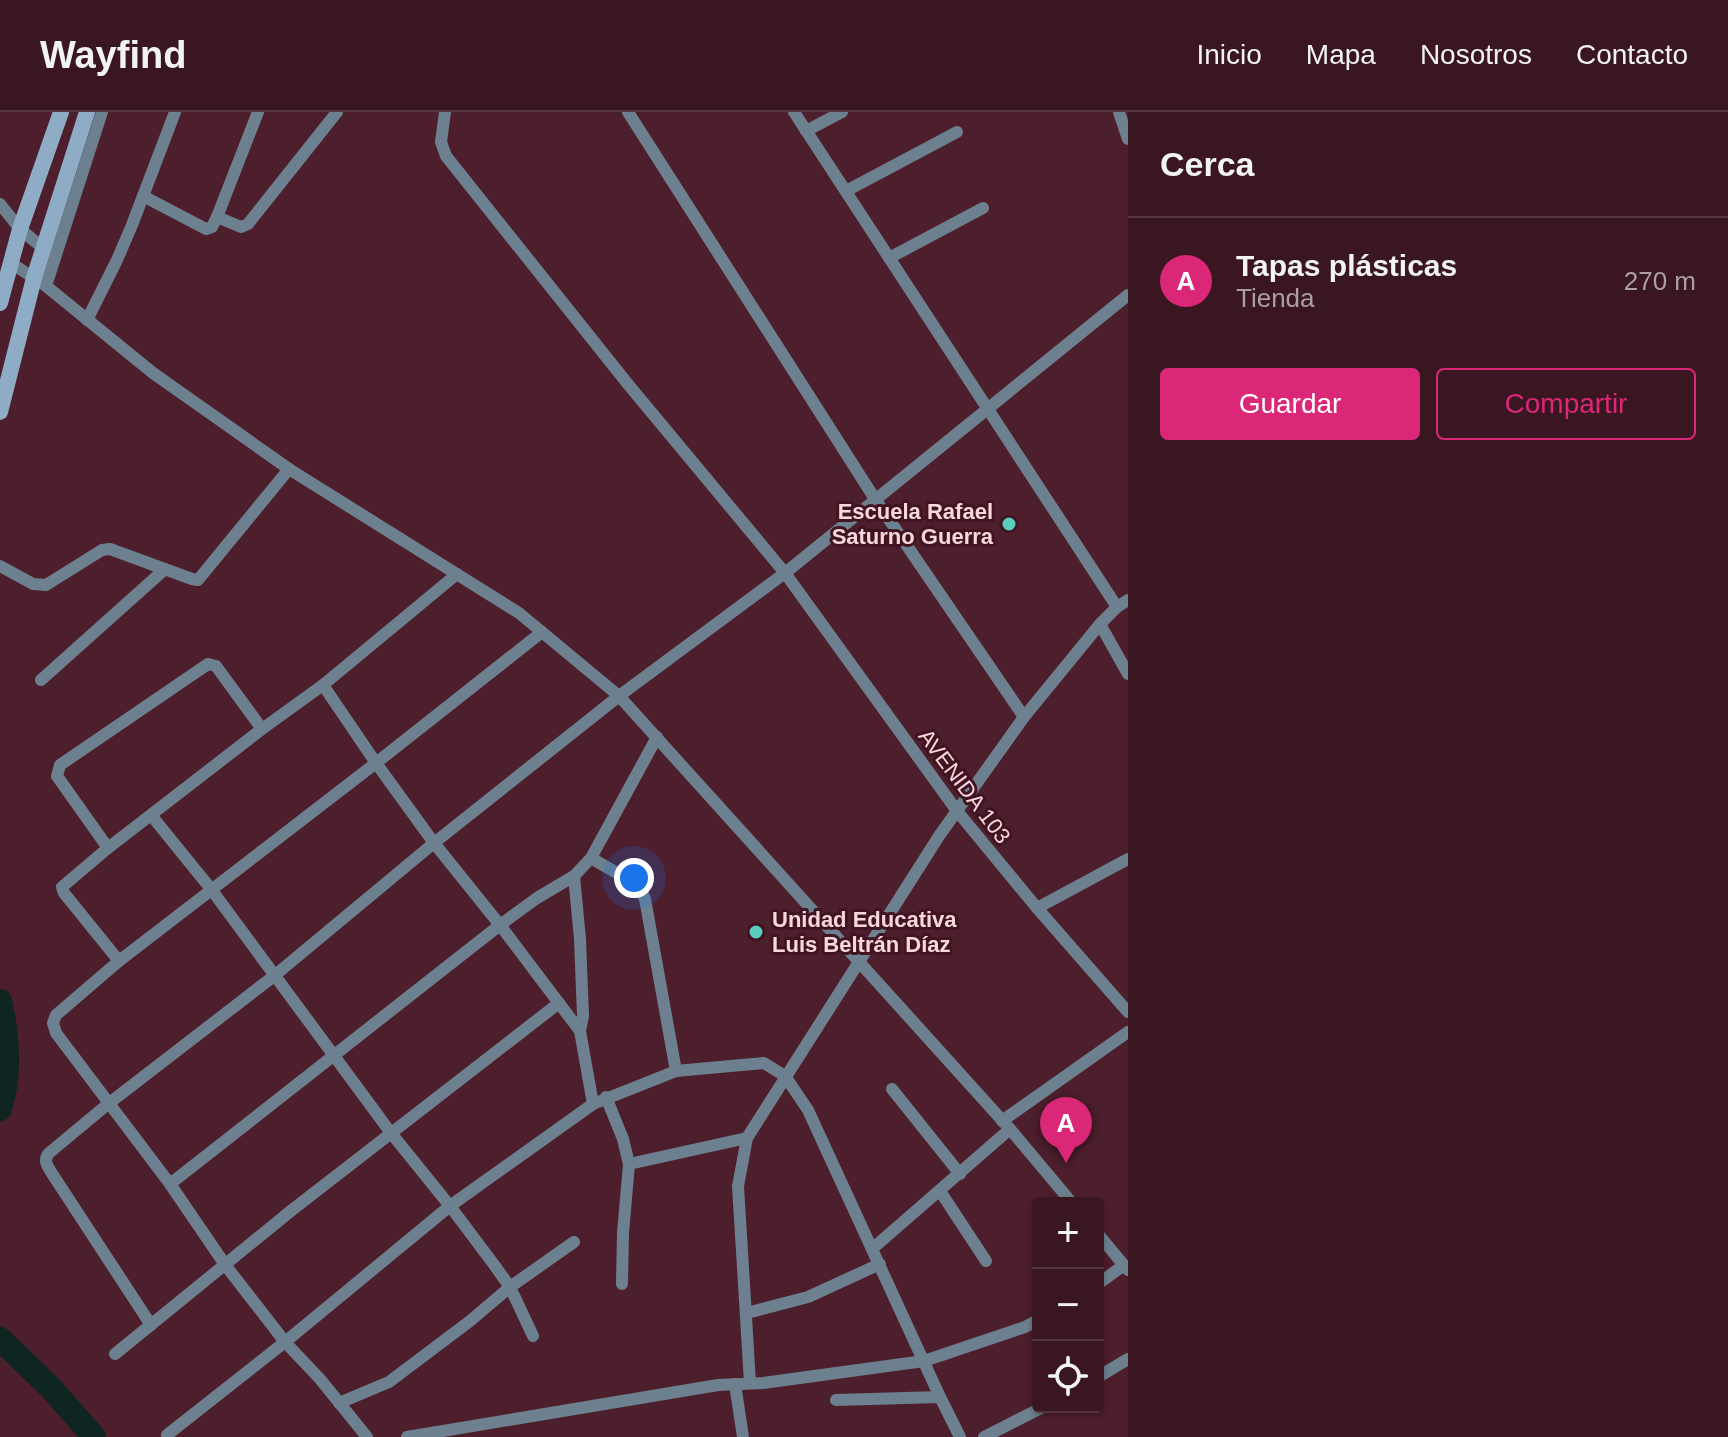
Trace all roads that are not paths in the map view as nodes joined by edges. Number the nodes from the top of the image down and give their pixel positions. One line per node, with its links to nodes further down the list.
1 (61, 112): 20 (main road)
2 (87, 112): 21 (main road)
3 (102, 112): 24 (street)
4 (175, 112): 16 (street)
5 (258, 112): 19 (street)
6 (337, 112): 19 (street)
7 (445, 112): 34 (street, AVENIDA 103)
8 (628, 112): 31 (street)
9 (794, 112): 12 (street)
10 (842, 112): 12 (street)
11 (1119, 112): 14 (street)
12 (806, 131): 15 (street)
13 (957, 132): 15 (street)
14 (1128, 139)
15 (846, 191): 22 (street)
16 (143, 196): 19 (street); 27 (street)
17 (0, 204): 20 (street)
18 (983, 208): 22 (street)
19 (217, 217)
20 (20, 229): 21 (street); 23 (main road)
21 (43, 248): 24 (main road)
22 (889, 258): 28 (street)
23 (11, 263): 24 (street); 26 (main road)
24 (40, 282): 27 (street); 29 (main road)
25 (1128, 295): 28 (street)
26 (0, 303)
27 (87, 320): 30 (street)
28 (988, 409): 31 (street); 36 (street)
29 (0, 412)
30 (289, 469): 33 (street); 35 (street)
31 (875, 499): 34 (street); 43 (street)
32 (0, 566): 33 (street)
33 (165, 569): 40 (street)
34 (785, 573): 42 (street); 47 (street, AVENIDA 103)
35 (457, 574): 38 (street); 41 (street)
36 (1122, 604): 37 (street)
37 (1100, 624): 39 (street); 43 (street)
38 (542, 632): 42 (street); 46 (street)
39 (1128, 674)
40 (41, 680)
41 (323, 685): 44 (street); 46 (street)
42 (619, 696): 45 (street); 49 (street)
43 (1024, 717): 47 (street)
44 (262, 729): 48 (street); 50 (street)
45 (657, 737): 51 (street); 58 (street)
46 (376, 763): 49 (street); 54 (street)
47 (957, 811): 55 (street, AVENIDA 103); 58 (street)
48 (151, 815): 50 (street); 54 (street)
49 (434, 843): 56 (street); 59 (street)
50 (108, 848): 57 (street)
51 (591, 858): 53 (street); 66 (street)
52 (1128, 859): 55 (street)
53 (574, 876): 56 (street); 63 (street)
54 (211, 889): 57 (street); 59 (street)
55 (1037, 908): 60 (street, AVENIDA 103)
56 (500, 925): 61 (street); 65 (street)
57 (119, 961): 70 (street)
58 (861, 962): 67 (street); 72 (street)
59 (274, 976): 65 (street); 70 (street)
60 (1124, 998): 62 (street, AVENIDA 103)
61 (559, 1003): 63 (street); 73 (street)
62 (1128, 1012)
63 (580, 1031): 71 (street)
64 (1128, 1032): 72 (street)
65 (333, 1055): 73 (street); 77 (street)
66 (676, 1071): 67 (street); 69 (street)
67 (785, 1076): 74 (street); 83 (street)
68 (892, 1089): 76 (street)
69 (606, 1097): 71 (street); 75 (street)
70 (108, 1104): 77 (street); 93 (street)
71 (593, 1104): 80 (street)
72 (1006, 1125): 76 (street); 79 (street)
73 (391, 1133): 80 (street); 86 (street)
74 (747, 1138): 75 (street); 91 (street)
75 (629, 1164): 89 (street)
76 (960, 1174): 78 (street)
77 (170, 1184): 86 (street)
78 (940, 1191): 83 (street); 84 (street)
79 (1067, 1197)
80 (450, 1206): 90 (street); 95 (street)
81 (1104, 1241): 87 (street)
82 (574, 1242): 90 (street)
83 (872, 1249): 85 (street)
84 (986, 1261)
85 (880, 1264): 91 (street); 98 (street)
86 (226, 1266): 93 (street); 95 (street)
87 (1126, 1268): 88 (street)
88 (1104, 1281)
89 (622, 1284)
90 (510, 1287): 94 (street); 104 (street)
91 (747, 1313): 100 (street)
92 (1032, 1323): 98 (street)
93 (151, 1325): 96 (street)
94 (533, 1336)
95 (285, 1342): 104 (street); 106 (street)
96 (115, 1354)
97 (1128, 1359): 99 (street)
98 (924, 1361): 100 (street); 102 (street)
99 (1104, 1373)
100 (750, 1383): 101 (street)
101 (735, 1384): 107 (street); 110 (street)
102 (940, 1397): 103 (street); 111 (street)
103 (836, 1400)
104 (339, 1403): 108 (street)
105 (1032, 1413): 112 (street)
106 (167, 1435)
107 (414, 1436): 109 (street)
108 (367, 1437)
109 (407, 1437)
110 (743, 1437)
111 (960, 1437)
112 (984, 1437)

